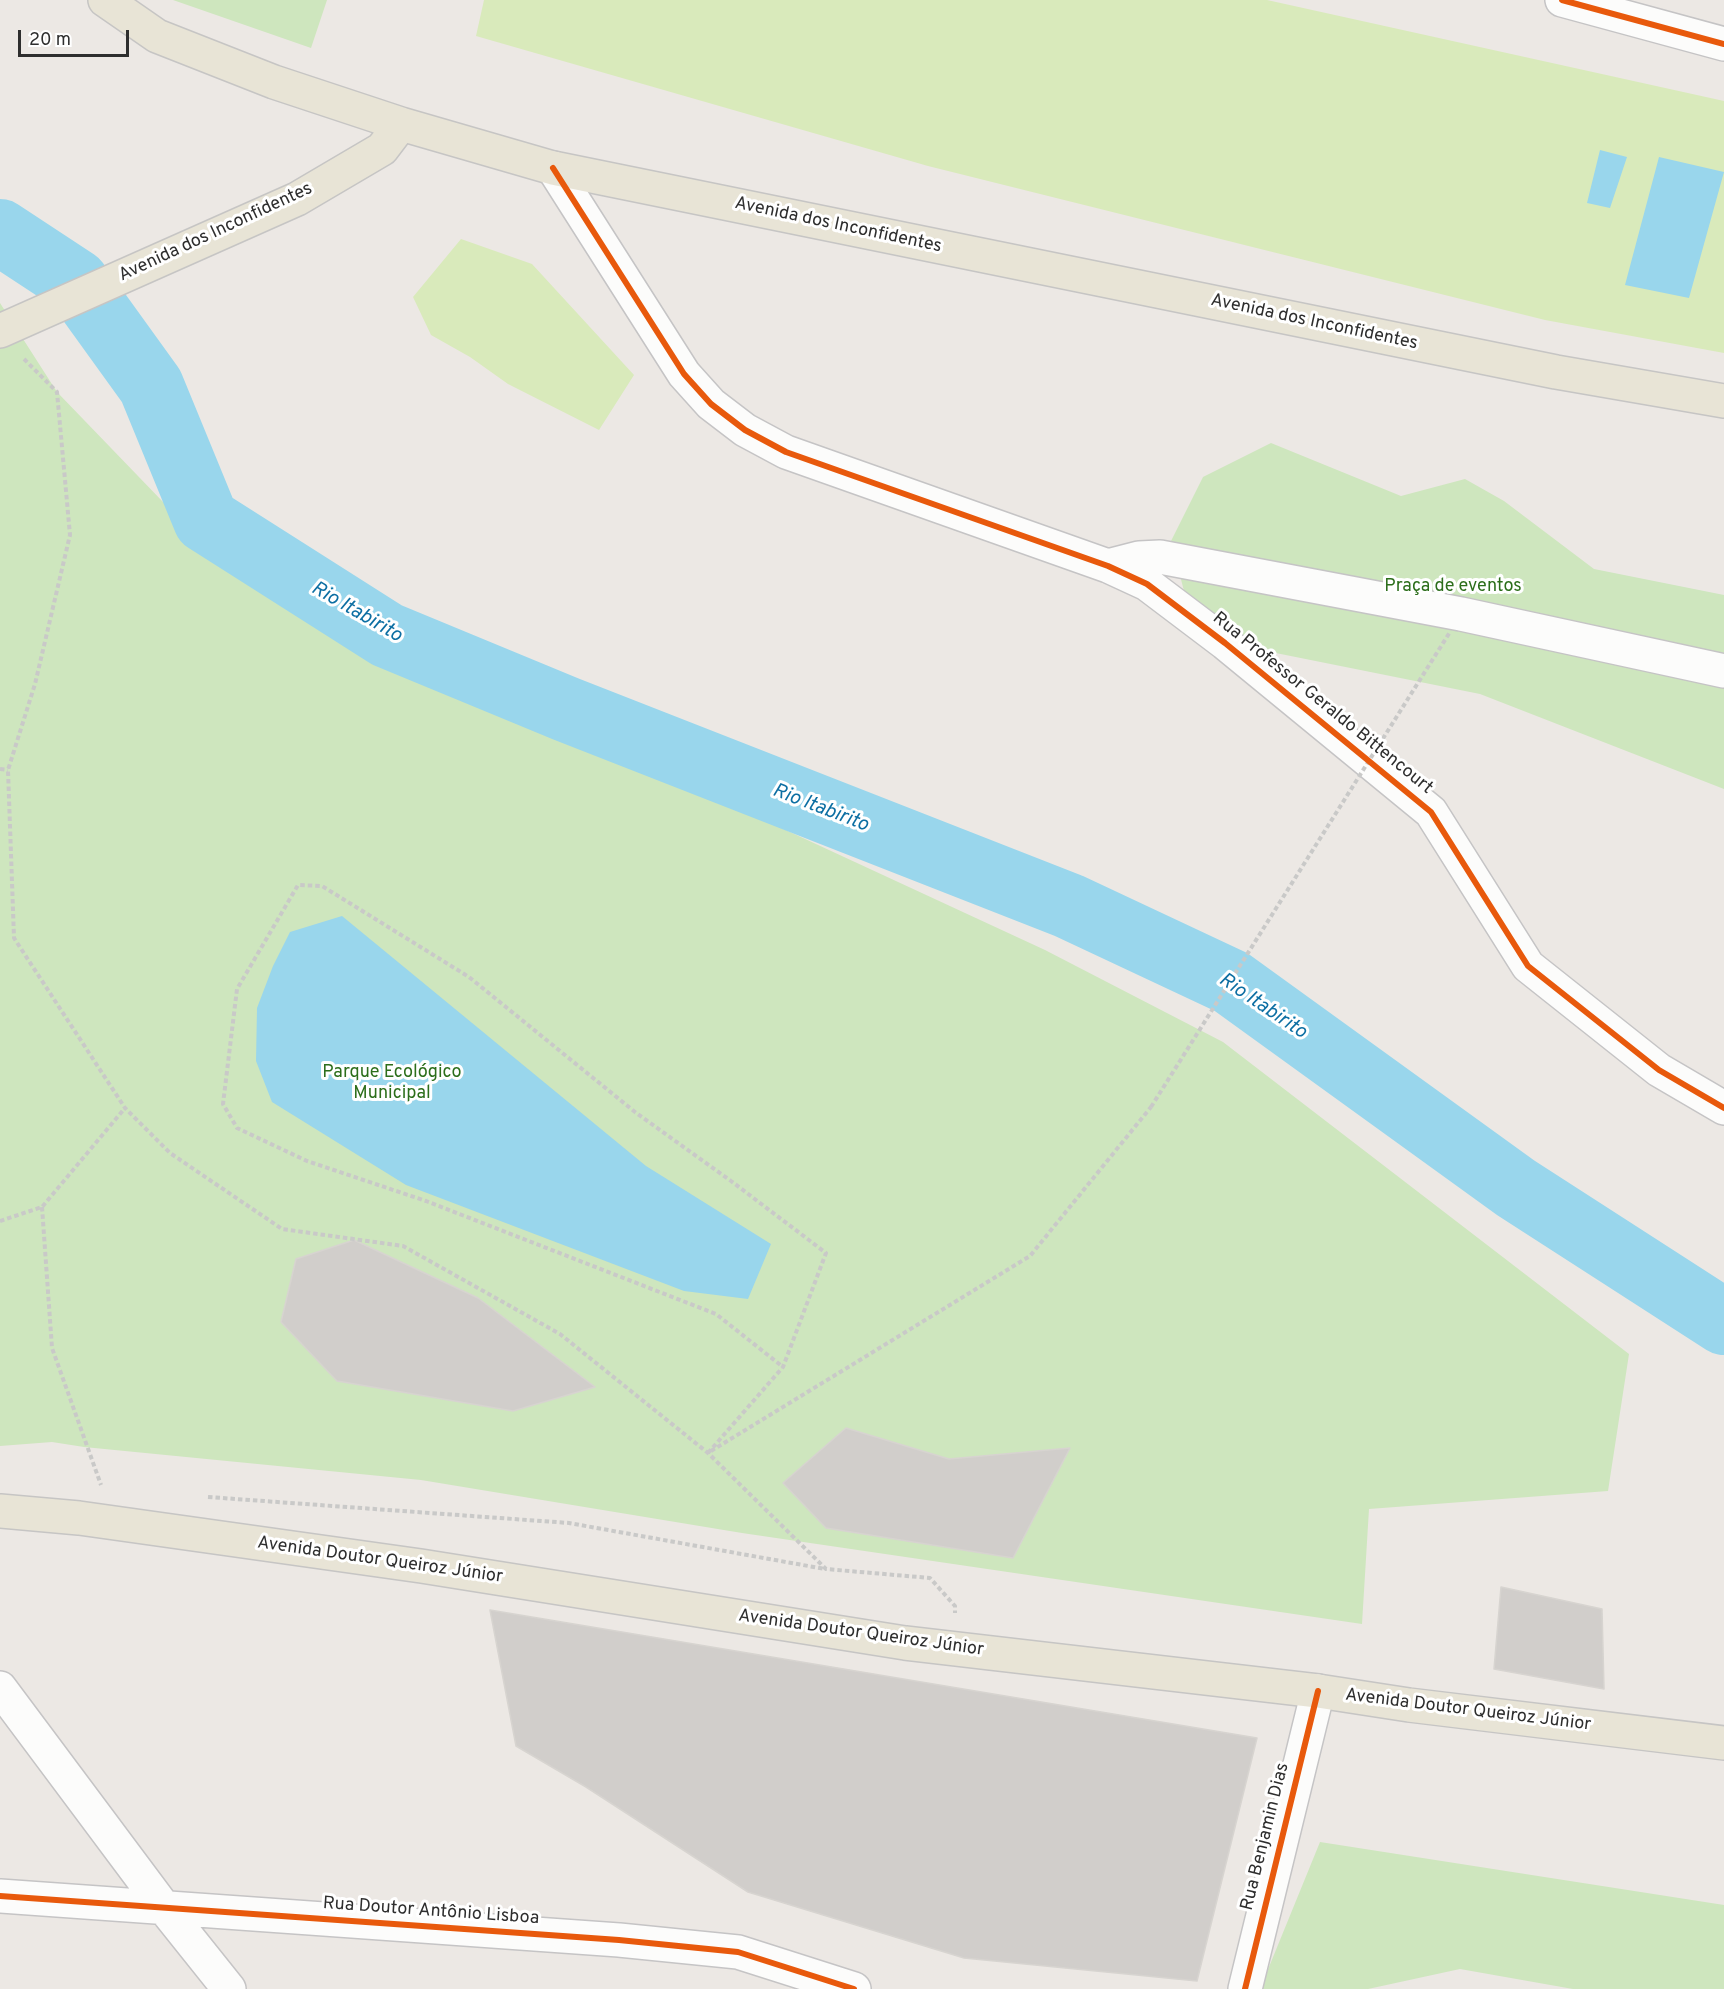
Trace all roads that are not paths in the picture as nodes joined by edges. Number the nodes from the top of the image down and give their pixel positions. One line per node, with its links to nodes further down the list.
1 (105, 0): 4 (main road)
2 (1562, 0): 3 (street)
3 (1724, 44)
4 (401, 124): 5 (main road, Avenida dos Inconfidentes); 6 (main road, Avenida dos Inconfidentes)
5 (553, 168): 7 (main road, Avenida dos Inconfidentes); 8 (street, Rua Professor Geraldo Bittencourt)
6 (8, 341)
7 (1724, 401)
8 (1108, 566): 9 (street); 10 (street, Rua Professor Geraldo Bittencourt)
9 (1724, 671)
10 (1724, 1108)
11 (0, 1510): 13 (main road, Avenida Doutor Queiroz Júnior)
12 (0, 1688): 16 (street)
13 (1318, 1691): 14 (main road, Avenida Doutor Queiroz Júnior); 19 (street, Rua Benjamin Dias)
14 (1724, 1743)
15 (0, 1896): 16 (street, Rua Doutor Antônio Lisboa)
16 (165, 1909): 17 (street); 18 (street, Rua Doutor Antônio Lisboa)
17 (229, 1989)
18 (854, 1989)
19 (1245, 1989)

